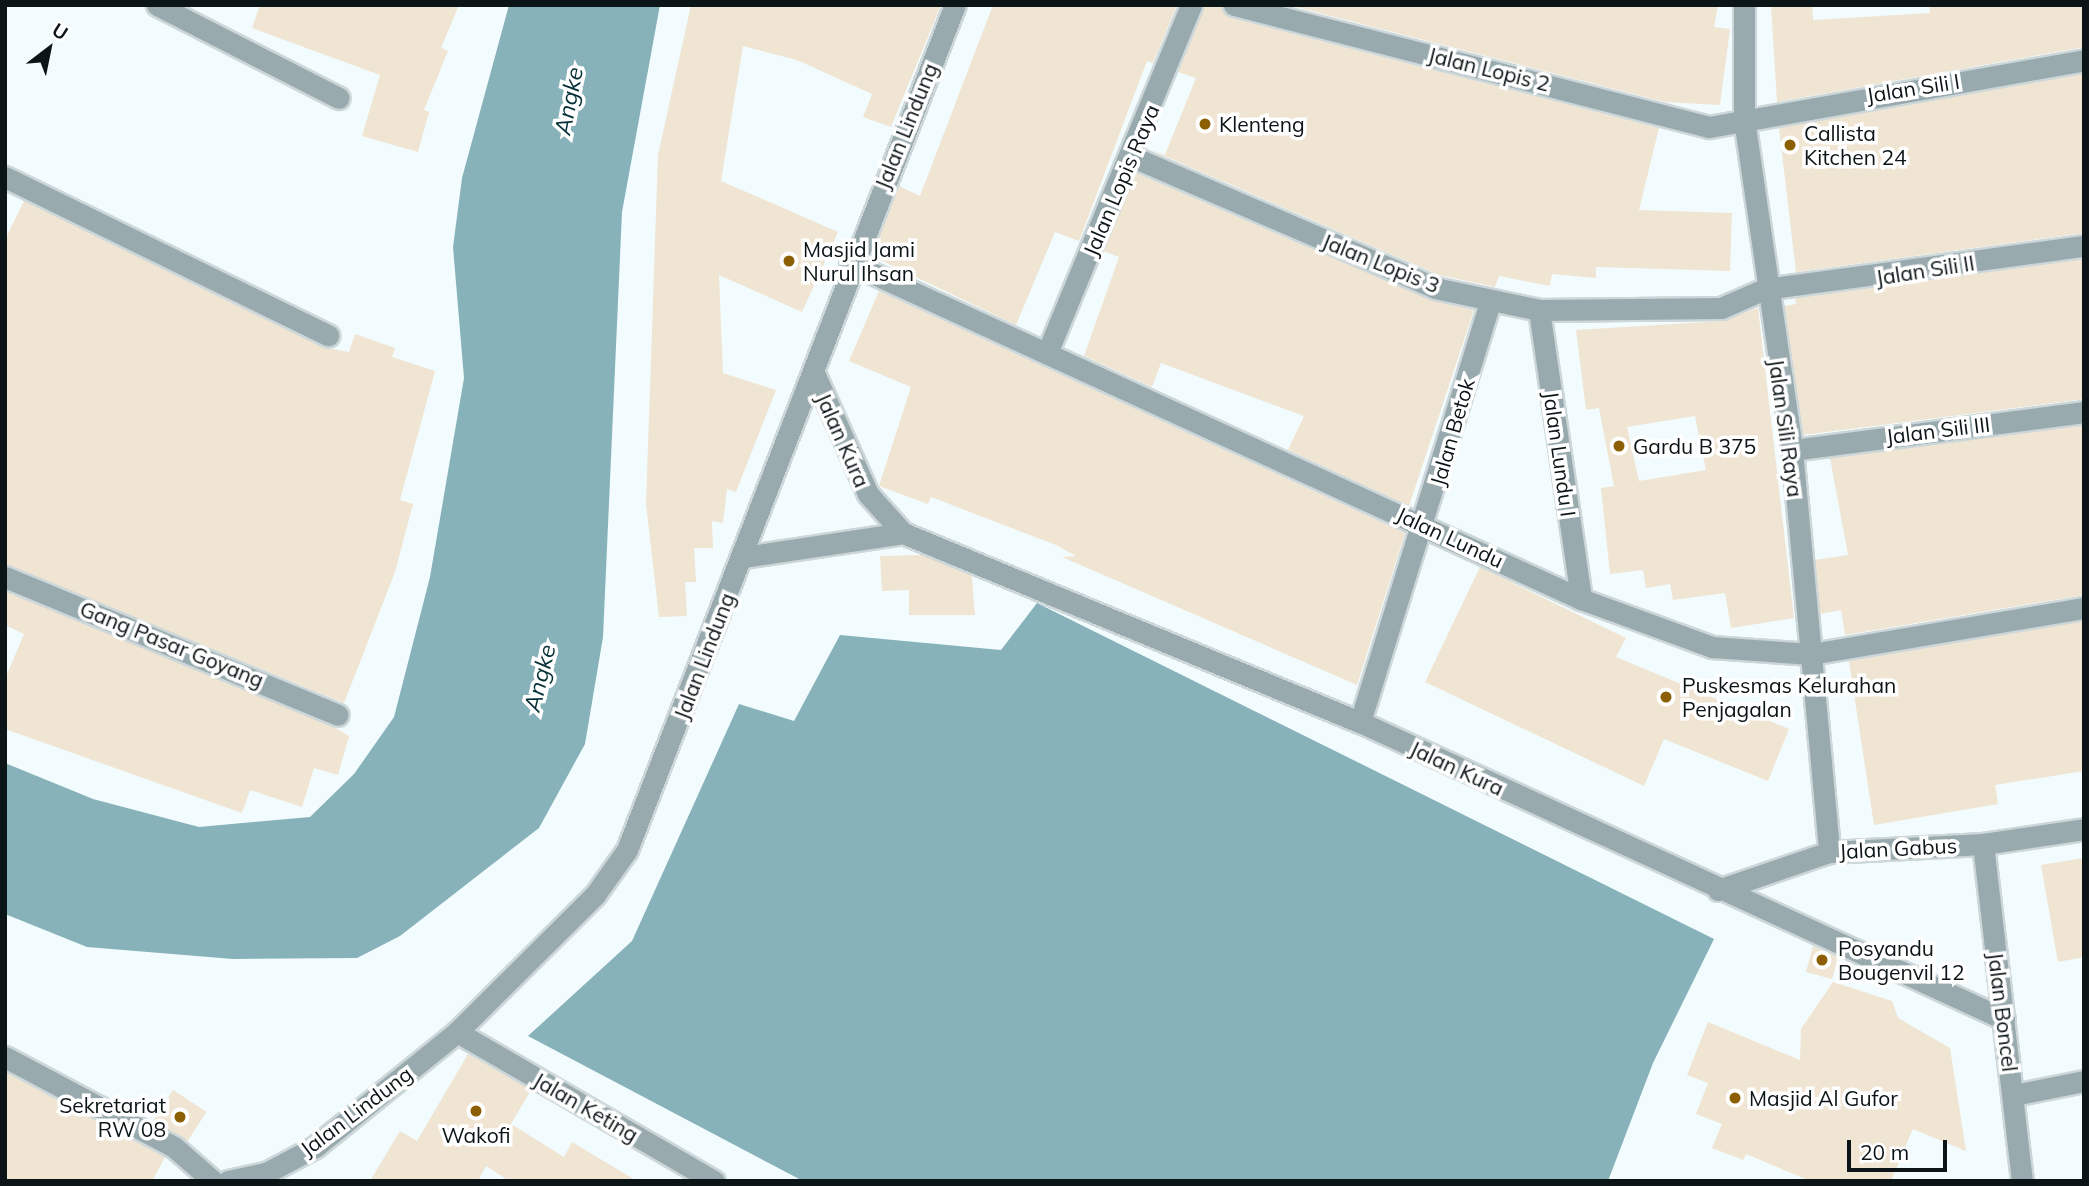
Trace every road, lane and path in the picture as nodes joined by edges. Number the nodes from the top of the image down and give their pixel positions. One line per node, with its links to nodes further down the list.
1 (157, 5): 7 (street)
2 (955, 5): 12 (street, Jalan Lindung)
3 (1191, 5): 9 (street, Jalan Lopis Raya)
4 (1234, 5): 8 (street, Jalan Lopis 2)
5 (1744, 5): 8 (street, Jalan Sili Raya)
6 (2084, 60): 8 (street, Jalan Sili I)
7 (339, 98)
8 (1744, 118): 13 (street, Jalan Sili Raya)
9 (1133, 157): 14 (street, Jalan Lopis 3); 17 (street, Jalan Lopis Raya)
10 (5, 177): 16 (street)
11 (2084, 246): 13 (street, Jalan Sili II)
12 (850, 263): 17 (street, Jalan Lundu); 18 (street, Jalan Lindung)
13 (1765, 289): 15 (street, Jalan Lopis 3); 20 (street, Jalan Sili Raya)
14 (1491, 300): 15 (street, Jalan Lopis 3); 21 (street, Jalan Betok)
15 (1539, 310): 25 (street, Jalan Lundu I)
16 (328, 335)
17 (1047, 353): 21 (street, Jalan Lundu)
18 (815, 375): 22 (street, Jalan Kura); 23 (street, Jalan Lindung)
19 (2084, 412): 20 (street, Jalan Sili III)
20 (1792, 450): 27 (street, Jalan Sili Raya)
21 (1425, 524): 25 (street, Jalan Lundu); 29 (street, Jalan Betok)
22 (903, 533): 23 (street); 29 (street, Jalan Kura)
23 (743, 557): 35 (street, Jalan Lindung)
24 (5, 577): 28 (street, Gang Pasar Goyang)
25 (1581, 599): 27 (street, Jalan Lundu)
26 (2084, 608): 27 (street, Jalan Lundu)
27 (1811, 654): 32 (street, Jalan Sili Raya)
28 (338, 715)
29 (1360, 722): 33 (street, Jalan Kura)
30 (2084, 829): 31 (street, Jalan Gabus)
31 (1983, 844): 32 (street, Jalan Gabus); 34 (street, Jalan Boncel)
32 (1829, 852): 33 (street, Jalan Gabus)
33 (1718, 890): 34 (street, Jalan Kura)
34 (2004, 1019): 38 (street, Jalan Boncel)
35 (457, 1032): 39 (street, Jalan Lindung); 42 (street, Jalan Keting)
36 (5, 1057): 40 (street)
37 (2084, 1082): 38 (street)
38 (2014, 1095): 43 (street, Jalan Boncel)
39 (273, 1177): 41 (street, Jalan Lindung)
40 (213, 1181)
41 (228, 1181)
42 (714, 1181)
43 (2022, 1181)

